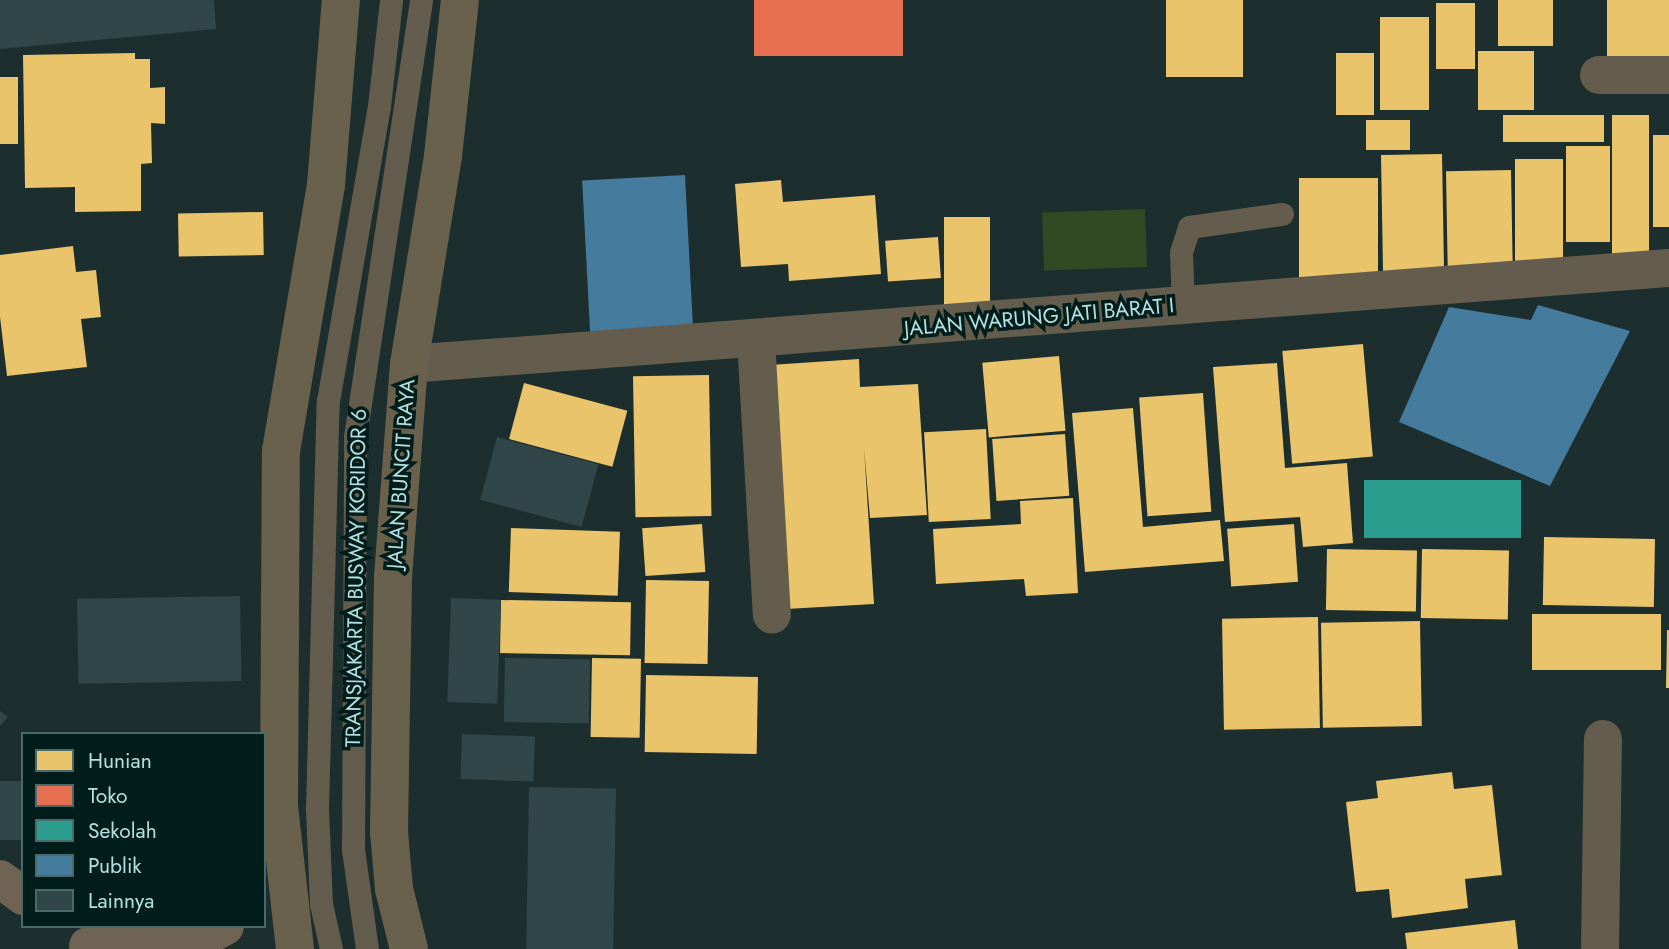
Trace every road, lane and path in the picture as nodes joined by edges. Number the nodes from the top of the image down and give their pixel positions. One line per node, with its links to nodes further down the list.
1 (341, 0): 14 (main road)
2 (391, 0): 21 (lane, TRANSJAKARTA BUSWAY KORIDOR 6)
3 (421, 0): 22 (lane, TRANSJAKARTA BUSWAY KORIDOR 6)
4 (460, 0): 11 (main road, JALAN BUNCIT RAYA)
5 (1599, 75): 6 (street)
6 (1669, 75)
7 (1282, 214): 9 (lane)
8 (1669, 268): 9 (street, JALAN WARUNG JATI BARAT I)
9 (1183, 306): 10 (street, JALAN WARUNG JATI BARAT I)
10 (756, 340): 11 (street, JALAN WARUNG JATI BARAT I); 12 (street)
11 (409, 364): 23 (main road, JALAN BUNCIT RAYA)
12 (772, 615)
13 (1603, 739): 24 (street)
14 (279, 807): 15 (main road); 20 (main road)
15 (266, 856)
16 (0, 879): 17 (main road)
17 (21, 895)
18 (221, 928): 19 (main road)
19 (81, 940)
20 (295, 949)
21 (331, 949)
22 (367, 949)
23 (409, 949)
24 (1600, 949)

